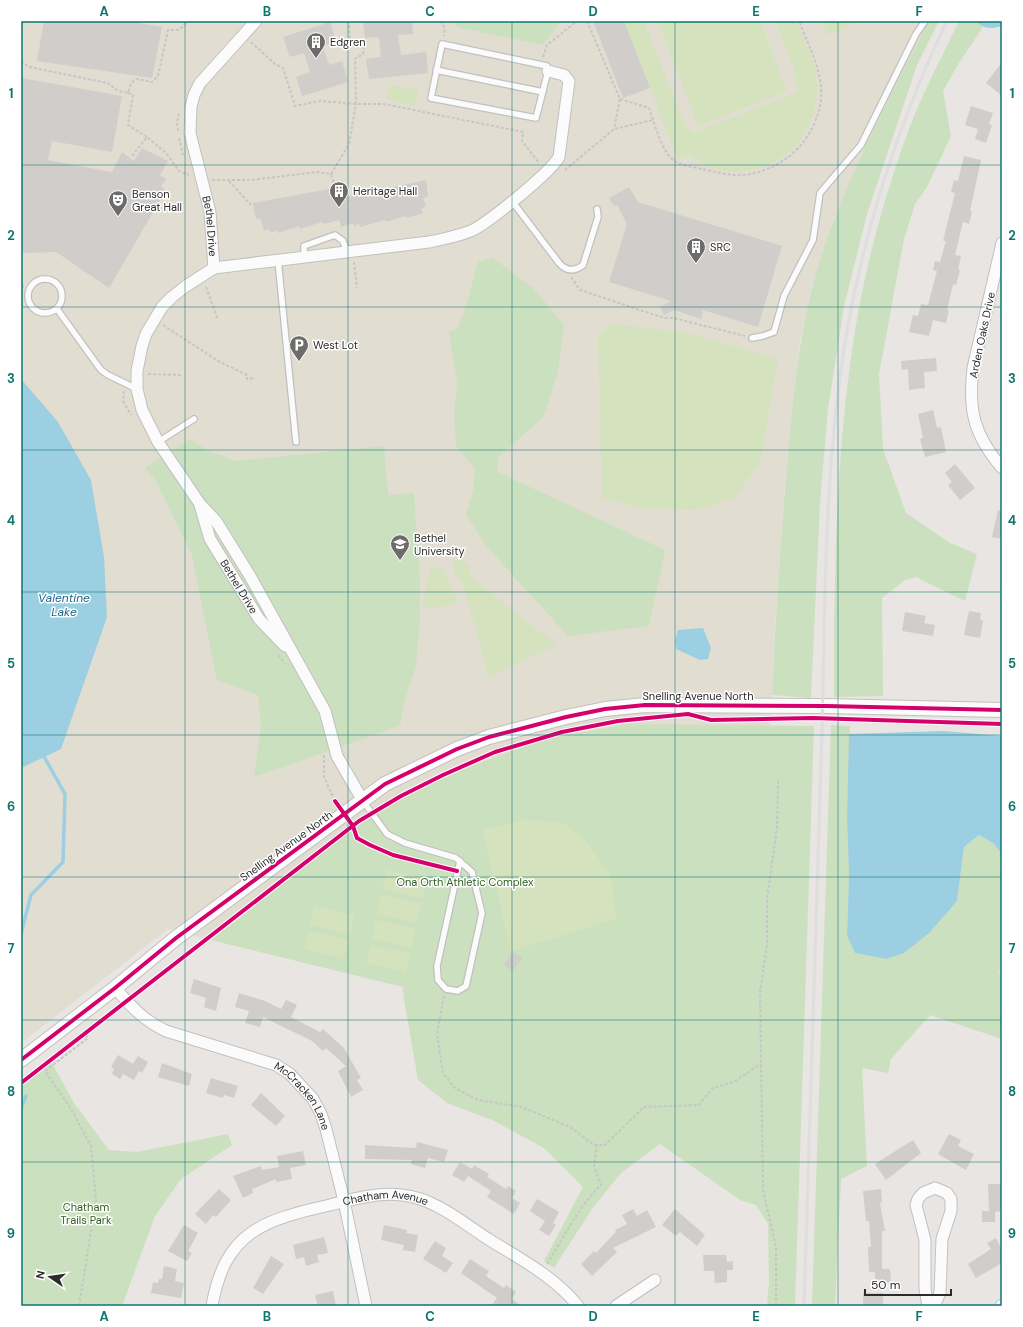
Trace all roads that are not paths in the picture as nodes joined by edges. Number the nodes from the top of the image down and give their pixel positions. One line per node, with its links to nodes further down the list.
1 (256, 21): 12 (street, Bethel Drive)
2 (925, 21): 14 (lane)
3 (544, 68): 4 (lane); 5 (lane); 6 (street)
4 (436, 70): 5 (lane); 5 (lane)
5 (543, 92)
6 (511, 201): 7 (lane); 9 (street)
7 (597, 209)
8 (1002, 242): 19 (street, Arden Oaks Drive)
9 (347, 252): 10 (street); 10 (lane)
10 (304, 257): 11 (street)
11 (278, 260): 12 (street); 18 (lane)
12 (214, 268): 15 (street, Bethel Drive)
13 (56, 309): 13 (lane); 15 (lane)
14 (752, 338)
15 (137, 389): 17 (street, Bethel Drive)
16 (194, 419): 17 (lane)
17 (158, 442): 20 (street, Bethel Drive)
18 (296, 442)
19 (1002, 468)
20 (200, 504): 21 (street, Bethel Drive); 21 (street, Bethel Drive)
21 (296, 658): 23 (street, Bethel Drive)
22 (1002, 710): 23 (street, Snelling Avenue North)
23 (363, 801): 24 (lane); 25 (street, Snelling Avenue North)
24 (460, 861): 24 (lane)
25 (115, 988): 26 (street, Snelling Avenue North); 27 (street, McCracken Lane)
26 (21, 1060)
27 (344, 1202): 29 (street, Chatham Avenue); 30 (street, McCracken Lane); 31 (street, Chatham Avenue)
28 (655, 1280): 32 (street)
29 (212, 1306)
30 (366, 1306)
31 (578, 1306)
32 (616, 1306)
33 (928, 1306): 34 (street)
34 (934, 1306)

